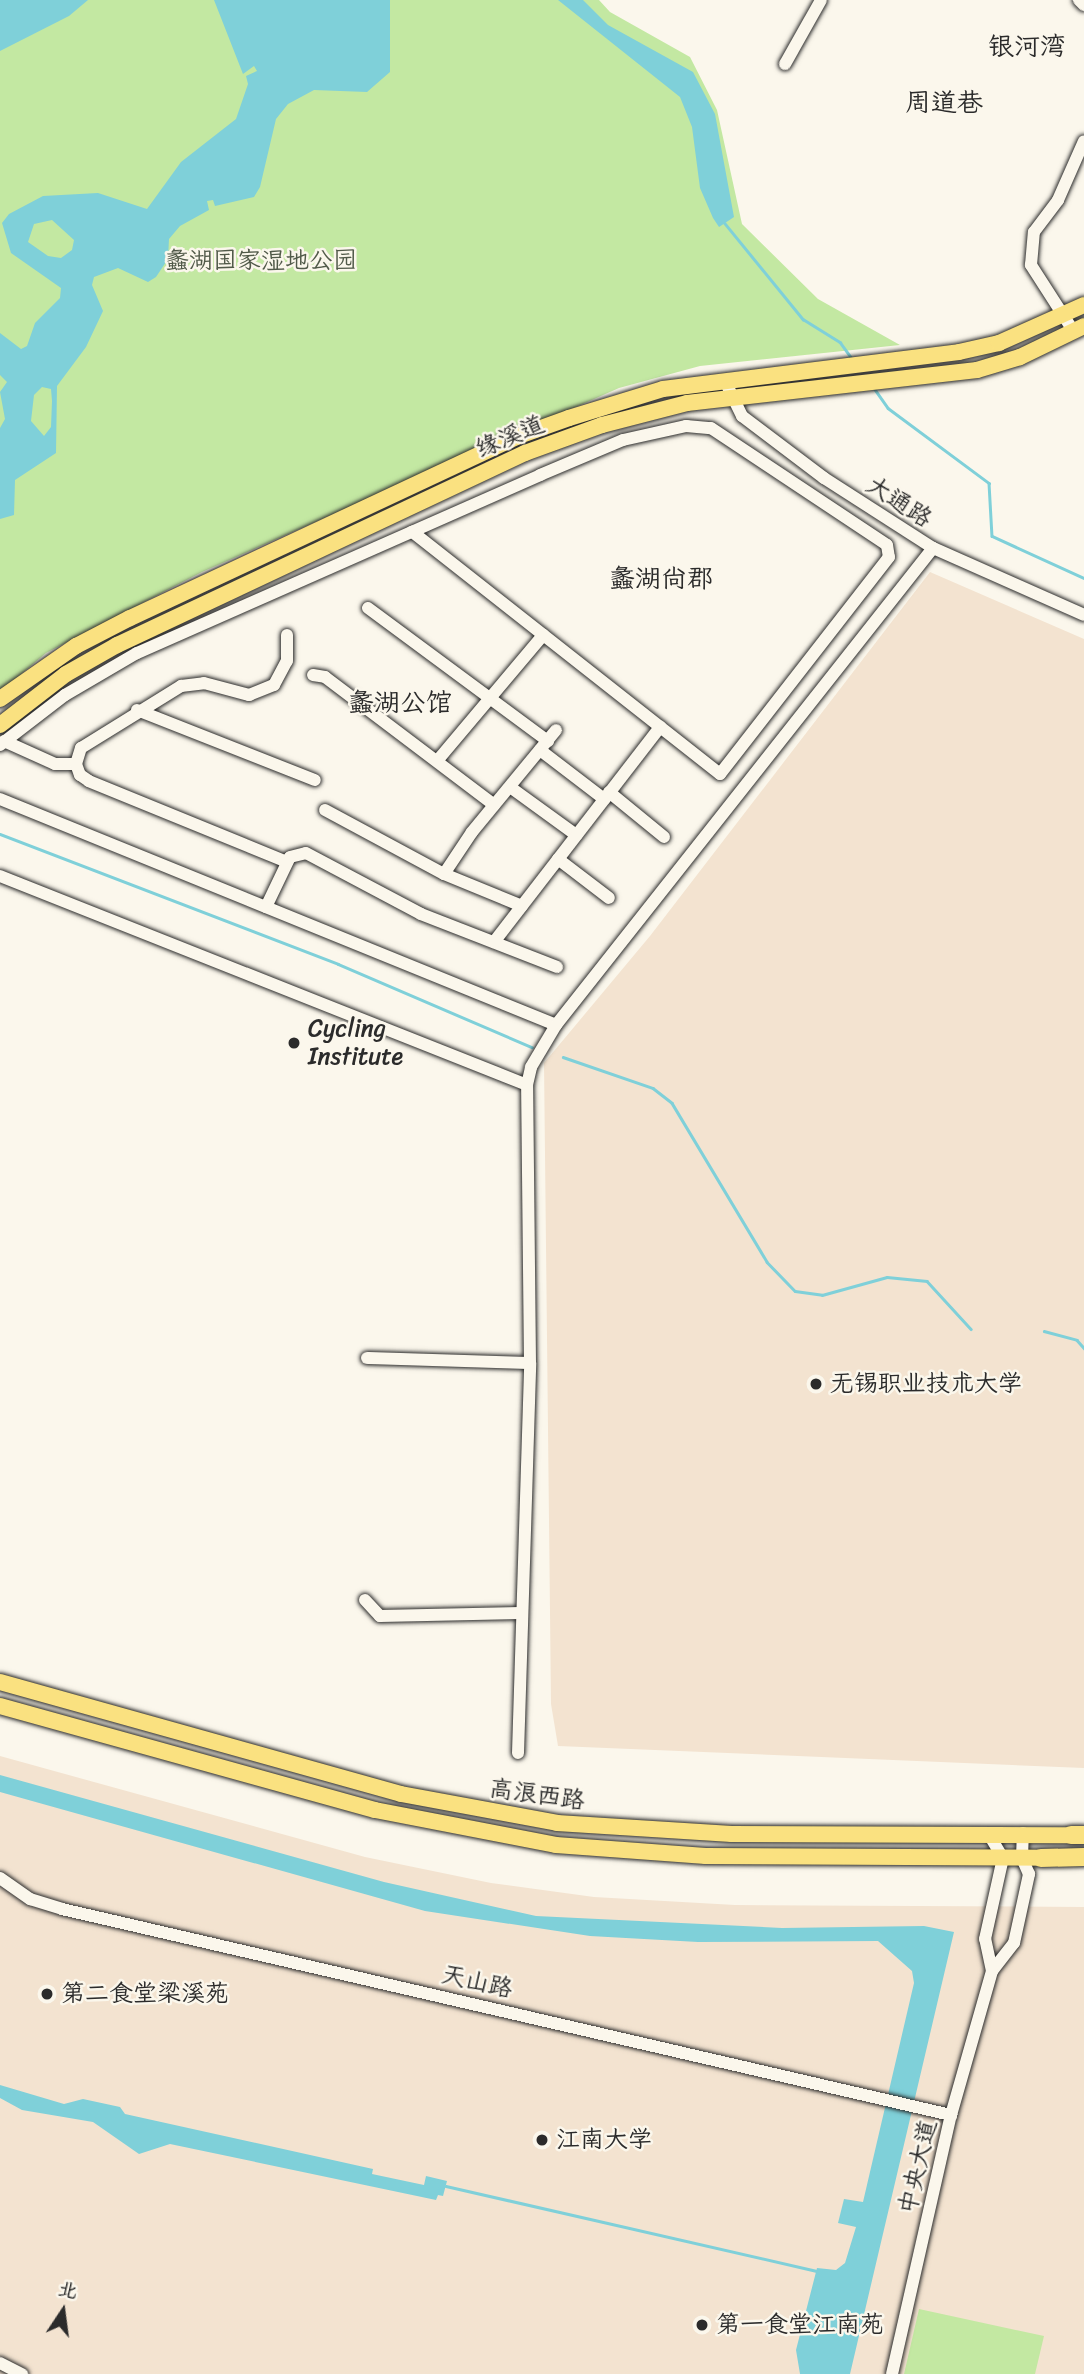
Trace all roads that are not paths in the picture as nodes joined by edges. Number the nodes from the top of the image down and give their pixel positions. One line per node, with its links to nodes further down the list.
1 (821, 0): 4 (street)
2 (1079, 0): 3 (street)
3 (1084, 5)
4 (785, 64)
5 (1084, 141): 7 (street)
6 (1084, 305): 7 (main road, 缘溪道)
7 (1064, 317): 8 (street); 9 (main road, 缘溪道)
8 (1079, 329): 10 (main road, 缘溪道)
9 (726, 381): 10 (street, 大通路); 19 (main road, 缘溪道)
10 (731, 398): 12 (street, 大通路); 21 (main road, 缘溪道)
11 (412, 532): 16 (street); 22 (street); 24 (street)
12 (933, 548): 14 (street, 大通路); 45 (street)
13 (368, 608): 18 (street)
14 (1084, 615)
15 (287, 635): 20 (street)
16 (543, 635): 18 (street); 22 (street)
17 (313, 675): 26 (street)
18 (488, 696): 25 (street); 26 (street)
19 (0, 699)
20 (137, 710): 27 (street); 28 (street)
21 (0, 725)
22 (660, 727): 30 (street)
23 (556, 730): 25 (street)
24 (2, 743): 27 (street)
25 (544, 746): 29 (street); 30 (street)
26 (437, 761): 32 (street)
27 (76, 764): 37 (street)
28 (315, 780)
29 (510, 787): 32 (street); 34 (street)
30 (606, 796): 34 (street); 35 (street)
31 (0, 799): 42 (street)
32 (494, 805): 38 (street)
33 (325, 810): 38 (street)
34 (576, 835): 36 (street)
35 (664, 837)
36 (558, 859): 40 (street); 41 (street)
37 (287, 862): 42 (street); 43 (street)
38 (444, 874): 41 (street)
39 (0, 876): 46 (street)
40 (609, 898)
41 (522, 905): 43 (street)
42 (266, 907): 45 (street)
43 (494, 942): 44 (street)
44 (558, 967)
45 (556, 1024): 46 (street)
46 (527, 1085): 48 (street)
47 (367, 1358): 48 (street)
48 (530, 1363): 50 (street)
49 (365, 1600): 50 (street)
50 (520, 1614): 53 (street)
51 (0, 1682): 54 (main road, 高浪西路)
52 (0, 1706): 58 (main road, 高浪西路)
53 (518, 1753)
54 (988, 1833): 55 (main road, 高浪西路); 58 (street)
55 (1023, 1833): 56 (main road, 高浪西路); 59 (street)
56 (1080, 1835)
57 (1084, 1857): 60 (highway)
58 (1003, 1858): 59 (main road, 高浪西路); 62 (street)
59 (1022, 1858): 60 (main road, 高浪西路); 62 (street)
60 (1041, 1858)
61 (2, 1884): 63 (street, 天山路)
62 (992, 1971): 63 (street, 中央大道)
63 (951, 2115): 66 (street, 中央大道)
64 (0, 2363): 65 (street)
65 (22, 2374)
66 (892, 2374)

